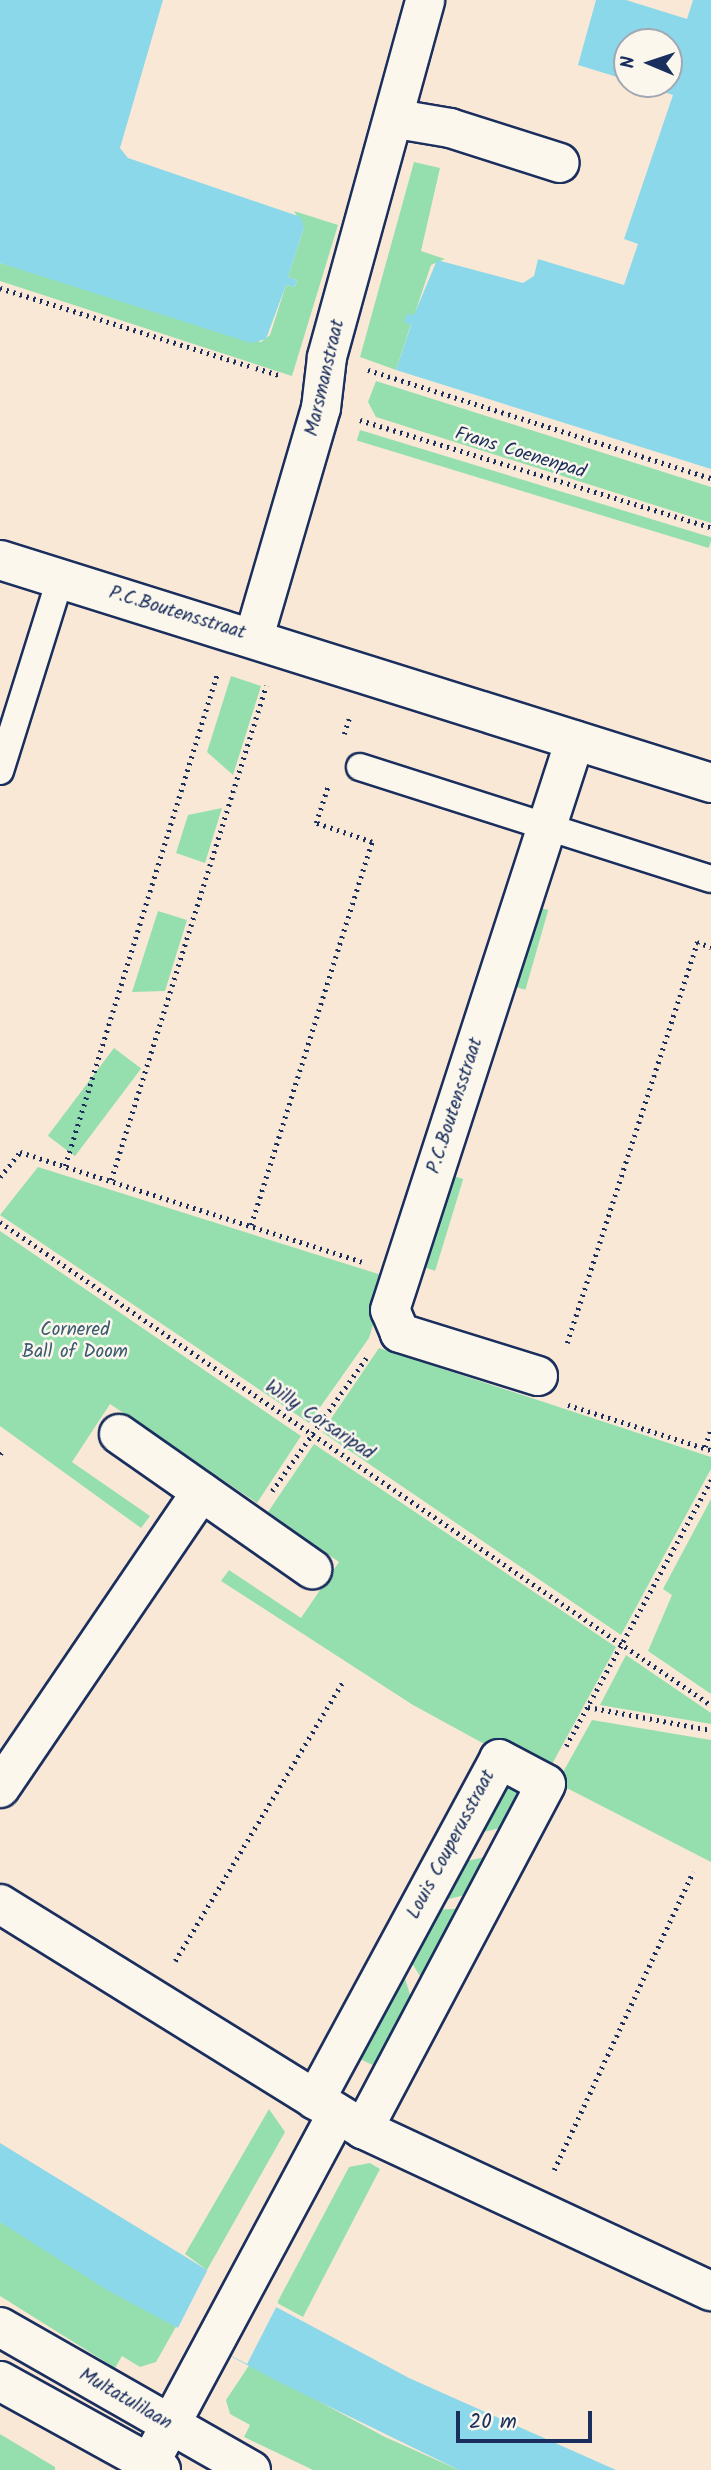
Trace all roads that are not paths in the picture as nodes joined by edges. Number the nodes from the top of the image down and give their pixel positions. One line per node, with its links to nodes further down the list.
1 (425, 0): 2 (street, Marsmanstraat)
2 (397, 119): 3 (street); 6 (street, Marsmanstraat)
3 (561, 163)
4 (0, 560): 5 (street, P.C.Boutensstraat)
5 (60, 579): 6 (street, P.C.Boutensstraat); 9 (lane)
6 (255, 637): 7 (street, P.C.Boutensstraat)
7 (575, 740): 10 (street, P.C.Boutensstraat); 11 (street, P.C.Boutensstraat)
8 (360, 766): 11 (lane)
9 (0, 771)
10 (711, 783)
11 (547, 828): 12 (lane); 13 (street, P.C.Boutensstraat)
12 (711, 879)
13 (546, 1378)
14 (119, 1434): 15 (street)
15 (201, 1492): 16 (street); 17 (street)
16 (312, 1569)
17 (0, 1788)
18 (0, 1904): 19 (street)
19 (338, 2114): 19 (street, Louis Couperusstraat); 20 (street); 23 (street, Louis Couperusstraat)
20 (711, 2291)
21 (0, 2327): 23 (street, Multatulilaan)
22 (0, 2381): 24 (street)
23 (167, 2425): 24 (street, Louis Couperusstraat); 25 (street, Multatulilaan)
24 (152, 2468)
25 (251, 2470)

